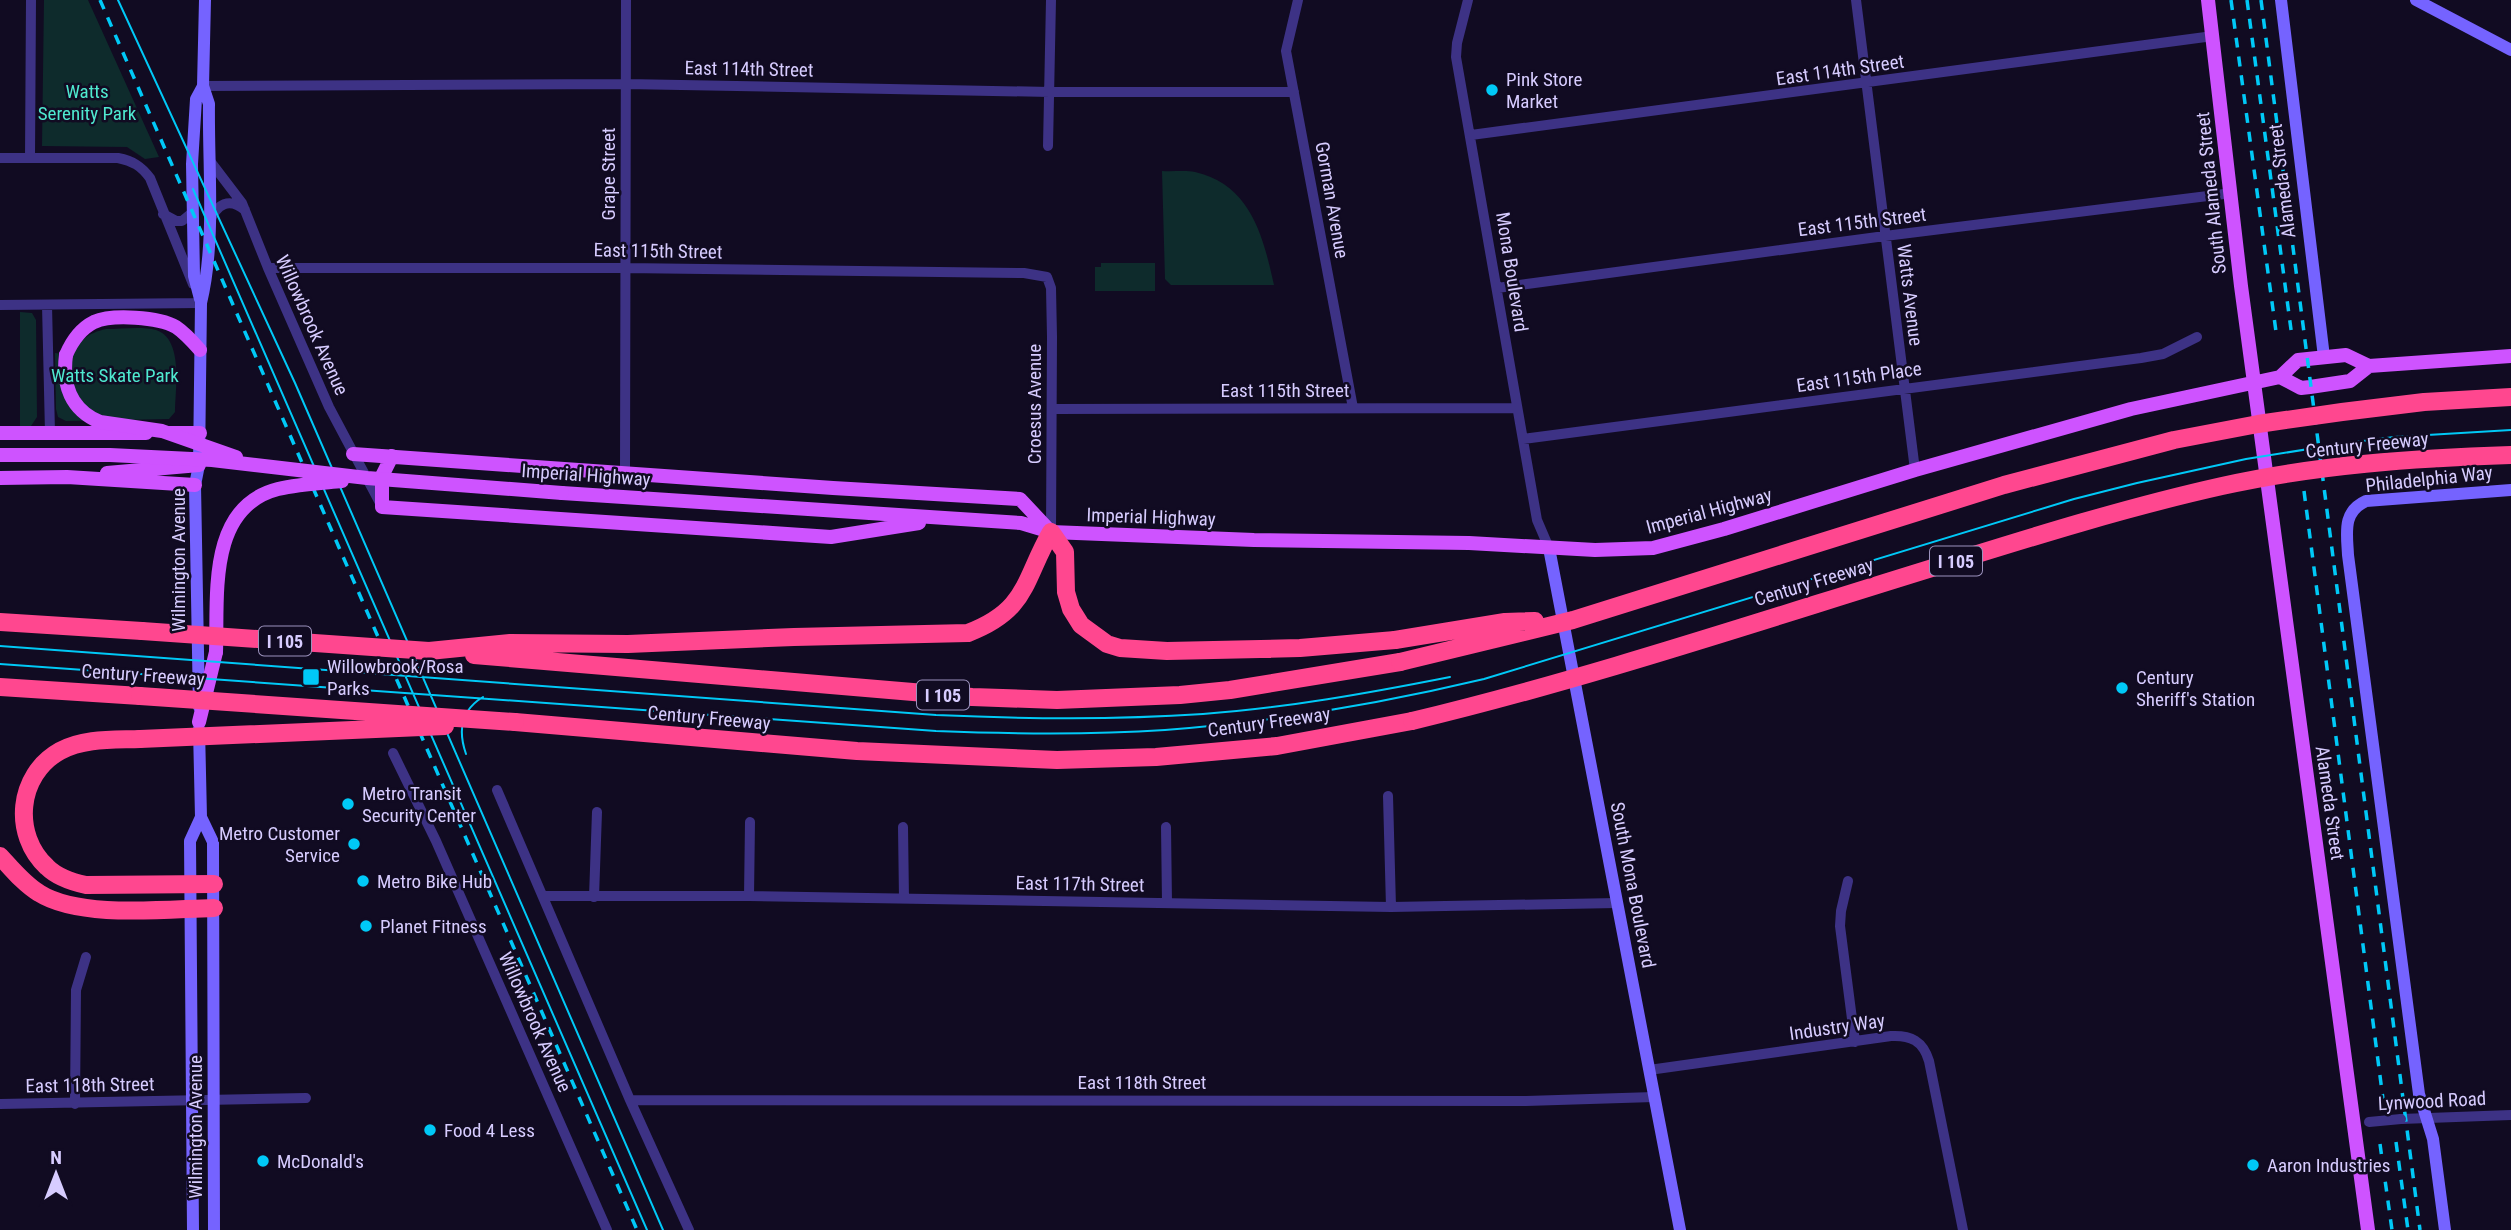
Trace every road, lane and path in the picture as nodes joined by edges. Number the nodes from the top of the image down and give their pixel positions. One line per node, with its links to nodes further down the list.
1 (32, 0): 22 (street)
2 (205, 0): 15 (street, Wilmington Avenue)
3 (626, 0): 13 (street, Grape Street)
4 (1051, 0): 16 (street)
5 (1298, 0): 17 (street, Gorman Avenue)
6 (1468, 0): 19 (street, Mona Boulevard)
7 (1856, 0): 14 (street, Watts Avenue)
8 (2208, 0): 11 (main road, South Alameda Street)
9 (2281, 0): 40 (street, Alameda Street)
10 (2416, 0): 12 (street)
11 (2213, 36): 14 (street, East 114th Street); 24 (main road, South Alameda Street)
12 (2511, 50)
13 (626, 84): 15 (street, East 114th Street); 16 (street, East 114th Street); 31 (street, Grape Street)
14 (1867, 84): 19 (street, East 114th Street); 29 (street, Watts Avenue)
15 (203, 86): 18 (street, Wilmington Avenue); 23 (street, Wilmington Avenue)
16 (1050, 92): 17 (street, East 114th Street); 20 (street)
17 (1294, 92): 46 (street, Gorman Avenue)
18 (196, 99): 23 (street); 26 (street, Wilmington Avenue)
19 (1471, 135): 33 (street, Mona Boulevard)
20 (1048, 146)
21 (0, 158): 22 (street)
22 (30, 158): 27 (street)
23 (208, 159): 25 (street, Willowbrook Avenue); 28 (street, Wilmington Avenue)
24 (2232, 193): 29 (street, East 115th Street); 43 (main road, South Alameda Street)
25 (245, 210): 28 (street); 30 (street, Willowbrook Avenue)
26 (192, 212): 27 (street); 34 (street, Wilmington Avenue)
27 (163, 214): 34 (street)
28 (208, 225): 34 (street, Wilmington Avenue)
29 (1885, 236): 33 (street, East 115th Street); 44 (street, Watts Avenue)
30 (268, 268): 31 (street, East 115th Street); 54 (street, Willowbrook Avenue)
31 (625, 268): 32 (street, East 115th Street); 60 (street, Grape Street)
32 (1047, 277): 48 (street, Croesus Avenue)
33 (1497, 288): 47 (street, Mona Boulevard)
34 (201, 303): 36 (street); 38 (street, Wilmington Avenue)
35 (0, 305): 36 (street)
36 (47, 305): 50 (street)
37 (2197, 337): 44 (street, East 115th Place)
38 (200, 350): 51 (street, Wilmington Avenue); 57 (main road, bridge)
39 (2511, 356): 41 (main road, Imperial Highway)
40 (2324, 357): 41 (main road, Imperial Highway); 42 (main road, Imperial Highway)
41 (2369, 366): 42 (main road, Imperial Highway)
42 (2280, 377): 43 (main road, Imperial Highway)
43 (2254, 381): 59 (main road, Imperial Highway); 109 (main road, Alameda Street)
44 (1905, 388): 52 (street, East 115th Place); 59 (street, Watts Avenue)
45 (2511, 397): 70 (highway, Century Freeway / I 105, bridge)
46 (1353, 408): 47 (street, East 115th Street); 48 (street, East 115th Street)
47 (1517, 408): 52 (street, Mona Boulevard)
48 (1053, 409): 68 (street, Croesus Avenue)
49 (0, 433): 50 (main road)
50 (50, 433): 51 (main road)
51 (200, 433): 58 (street, Wilmington Avenue)
52 (1523, 439): 69 (street, Mona Boulevard)
53 (0, 454): 57 (main road, Imperial Highway, bridge)
54 (353, 454): 55 (main road); 66 (street, Willowbrook Avenue)
55 (392, 456): 60 (main road); 66 (main road)
56 (2511, 456): 75 (highway, Century Freeway / I 105, bridge)
57 (253, 464): 63 (main road, Imperial Highway, bridge)
58 (199, 465): 61 (main road); 64 (street, Wilmington Avenue)
59 (1915, 470): 69 (main road, Imperial Highway)
60 (625, 473): 68 (main road)
61 (67, 477): 62 (main road); 64 (main road)
62 (0, 478)
63 (367, 478): 67 (main road, Imperial Highway, bridge); 74 (main road, bridge)
64 (195, 485): 74 (street, Wilmington Avenue)
65 (2511, 490): 108 (street, Philadelphia Way)
66 (382, 507): 67 (main road)
67 (945, 518): 68 (main road, Imperial Highway)
68 (1051, 532): 69 (main road, Imperial Highway); 70 (highway, bridge); 72 (highway)
69 (1549, 548): 93 (street, South Mona Boulevard)
70 (1573, 620): 72 (highway, Century Freeway / I 105, bridge)
71 (0, 622): 72 (highway, Century Freeway / I 105, bridge)
72 (484, 651)
73 (0, 687): 75 (highway, Century Freeway / I 105, bridge)
74 (199, 722): 80 (street, Wilmington Avenue)
75 (515, 722): 86 (highway, bridge)
76 (393, 753): 112 (street, Willowbrook Avenue)
77 (497, 790): 88 (street)
78 (1388, 796): 94 (street)
79 (597, 812): 90 (street)
80 (201, 817): 86 (street, Wilmington Avenue); 87 (street, Wilmington Avenue)
81 (750, 822): 89 (street)
82 (903, 827): 91 (street)
83 (1166, 827): 92 (street)
84 (0, 856): 95 (highway)
85 (1848, 881): 98 (street)
86 (191, 884): 87 (highway); 95 (street, Wilmington Avenue)
87 (214, 884): 96 (street, Wilmington Avenue)
88 (544, 896): 90 (street, East 117th Street); 104 (street)
89 (749, 896): 90 (street, East 117th Street); 91 (street, East 117th Street)
90 (594, 897)
91 (904, 899): 92 (street, East 117th Street)
92 (1167, 903): 94 (street, East 117th Street)
93 (1617, 903): 94 (street, East 117th Street); 99 (street, South Mona Boulevard)
94 (1391, 906)
95 (191, 908): 96 (highway); 102 (street, Wilmington Avenue)
96 (214, 908): 103 (street, Wilmington Avenue)
97 (86, 957): 106 (street)
98 (1856, 1042): 99 (street, Industry Way); 115 (street, Industry Way)
99 (1649, 1070): 100 (street, South Mona Boulevard)
100 (1654, 1097): 104 (street, East 118th Street); 114 (street, South Mona Boulevard)
101 (306, 1098): 103 (street, East 118th Street)
102 (194, 1100): 103 (street, East 118th Street); 106 (street, East 118th Street); 110 (street, Wilmington Avenue)
103 (214, 1100): 111 (street, Wilmington Avenue)
104 (630, 1100): 113 (street)
105 (0, 1104): 106 (street, East 118th Street)
106 (75, 1104)
107 (2511, 1115): 108 (street, Lynwood Road)
108 (2425, 1117): 109 (street, Lynwood Road, bridge); 117 (street)
109 (2361, 1123): 116 (main road, Alameda Street)
110 (193, 1230)
111 (214, 1230)
112 (607, 1230)
113 (689, 1230)
114 (1679, 1230)
115 (1963, 1230)
116 (2368, 1230)
117 (2445, 1230)

